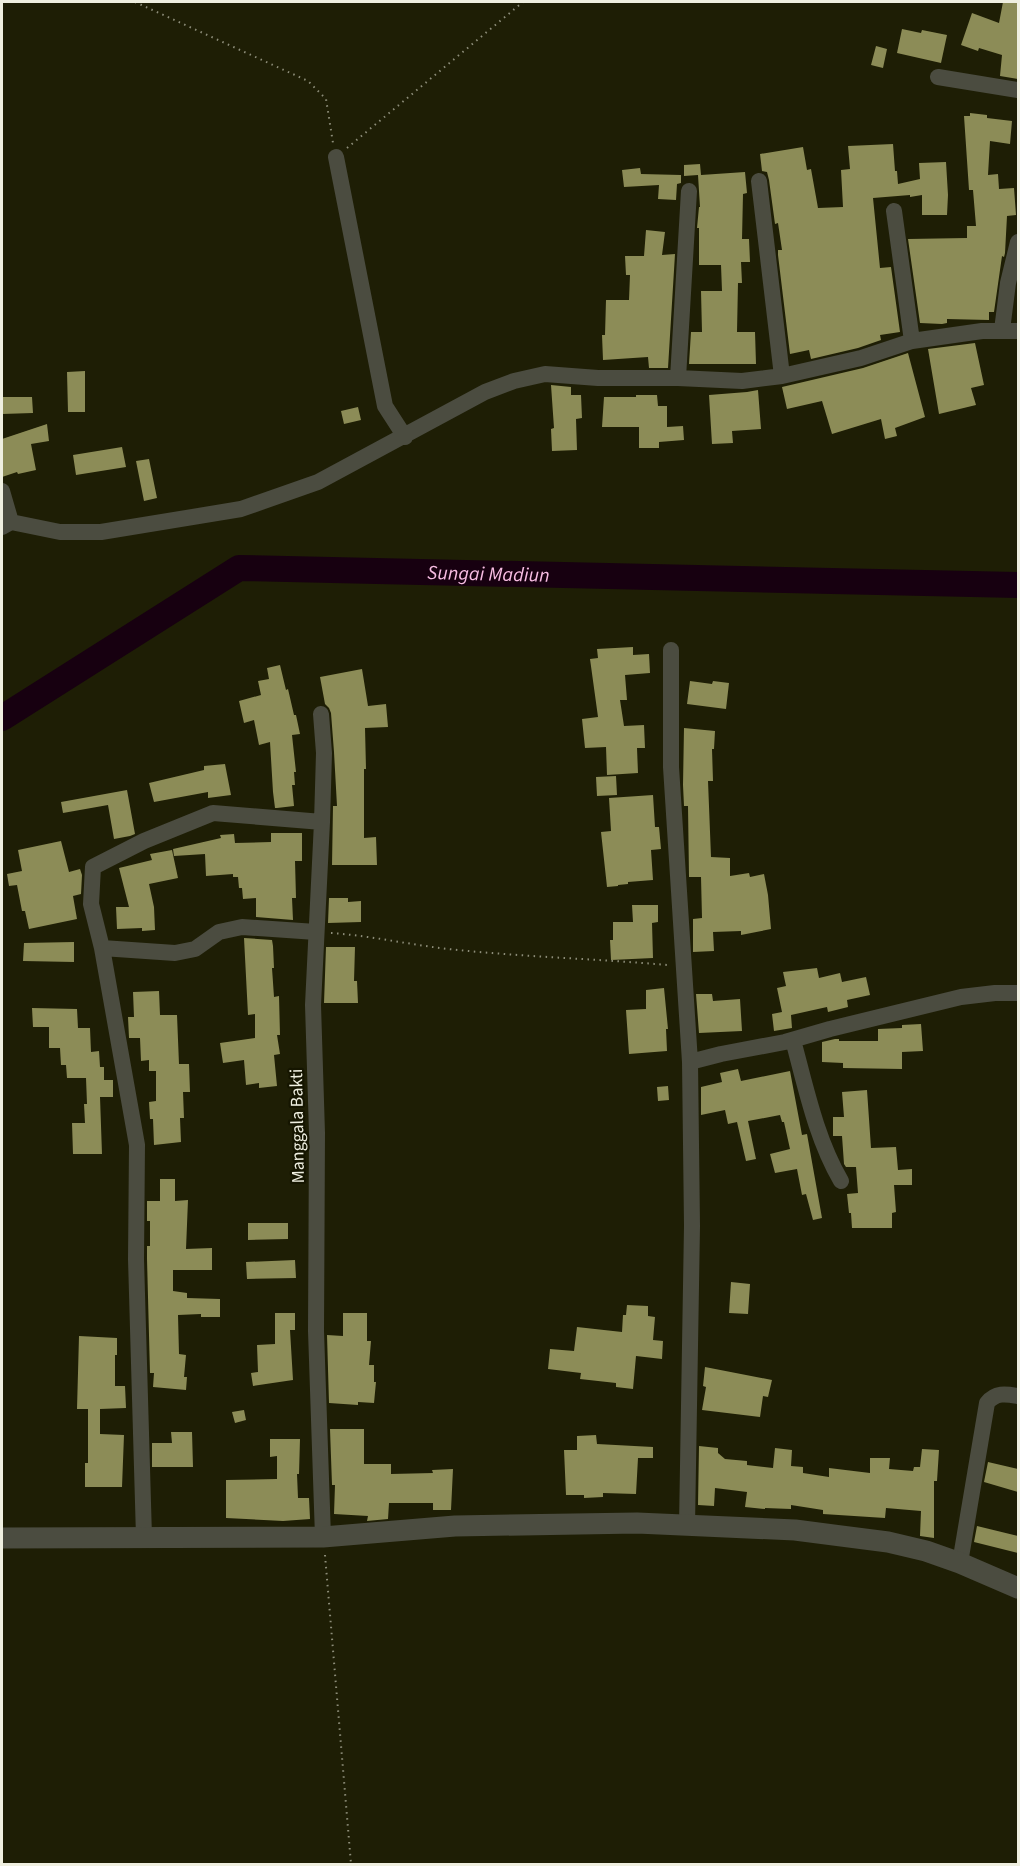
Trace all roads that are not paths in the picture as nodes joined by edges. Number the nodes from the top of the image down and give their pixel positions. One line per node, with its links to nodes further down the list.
1 (938, 78): 2 (street)
2 (1018, 90)
3 (336, 157): 12 (street)
4 (759, 181): 10 (street)
5 (689, 191): 11 (street)
6 (894, 210): 9 (street)
7 (1018, 242): 8 (street)
8 (1010, 330): 9 (street)
9 (912, 341): 10 (street)
10 (782, 376): 11 (street)
11 (678, 378): 12 (street)
12 (405, 437): 14 (street)
13 (2, 491): 14 (street)
14 (6, 524)
15 (671, 650): 22 (street)
16 (321, 714): 17 (street, Manggala Bakti)
17 (322, 822): 18 (street, Manggala Bakti); 19 (street)
18 (316, 932): 19 (street); 27 (street, Manggala Bakti)
19 (102, 948): 26 (street)
20 (1018, 993): 21 (street)
21 (793, 1040): 22 (street); 23 (street)
22 (690, 1062): 25 (street)
23 (841, 1181)
24 (1018, 1396): 29 (street)
25 (687, 1526): 27 (street); 29 (street)
26 (144, 1537): 27 (street); 28 (street)
27 (323, 1537)
28 (2, 1538)
29 (960, 1563): 30 (street)
30 (1018, 1588)

